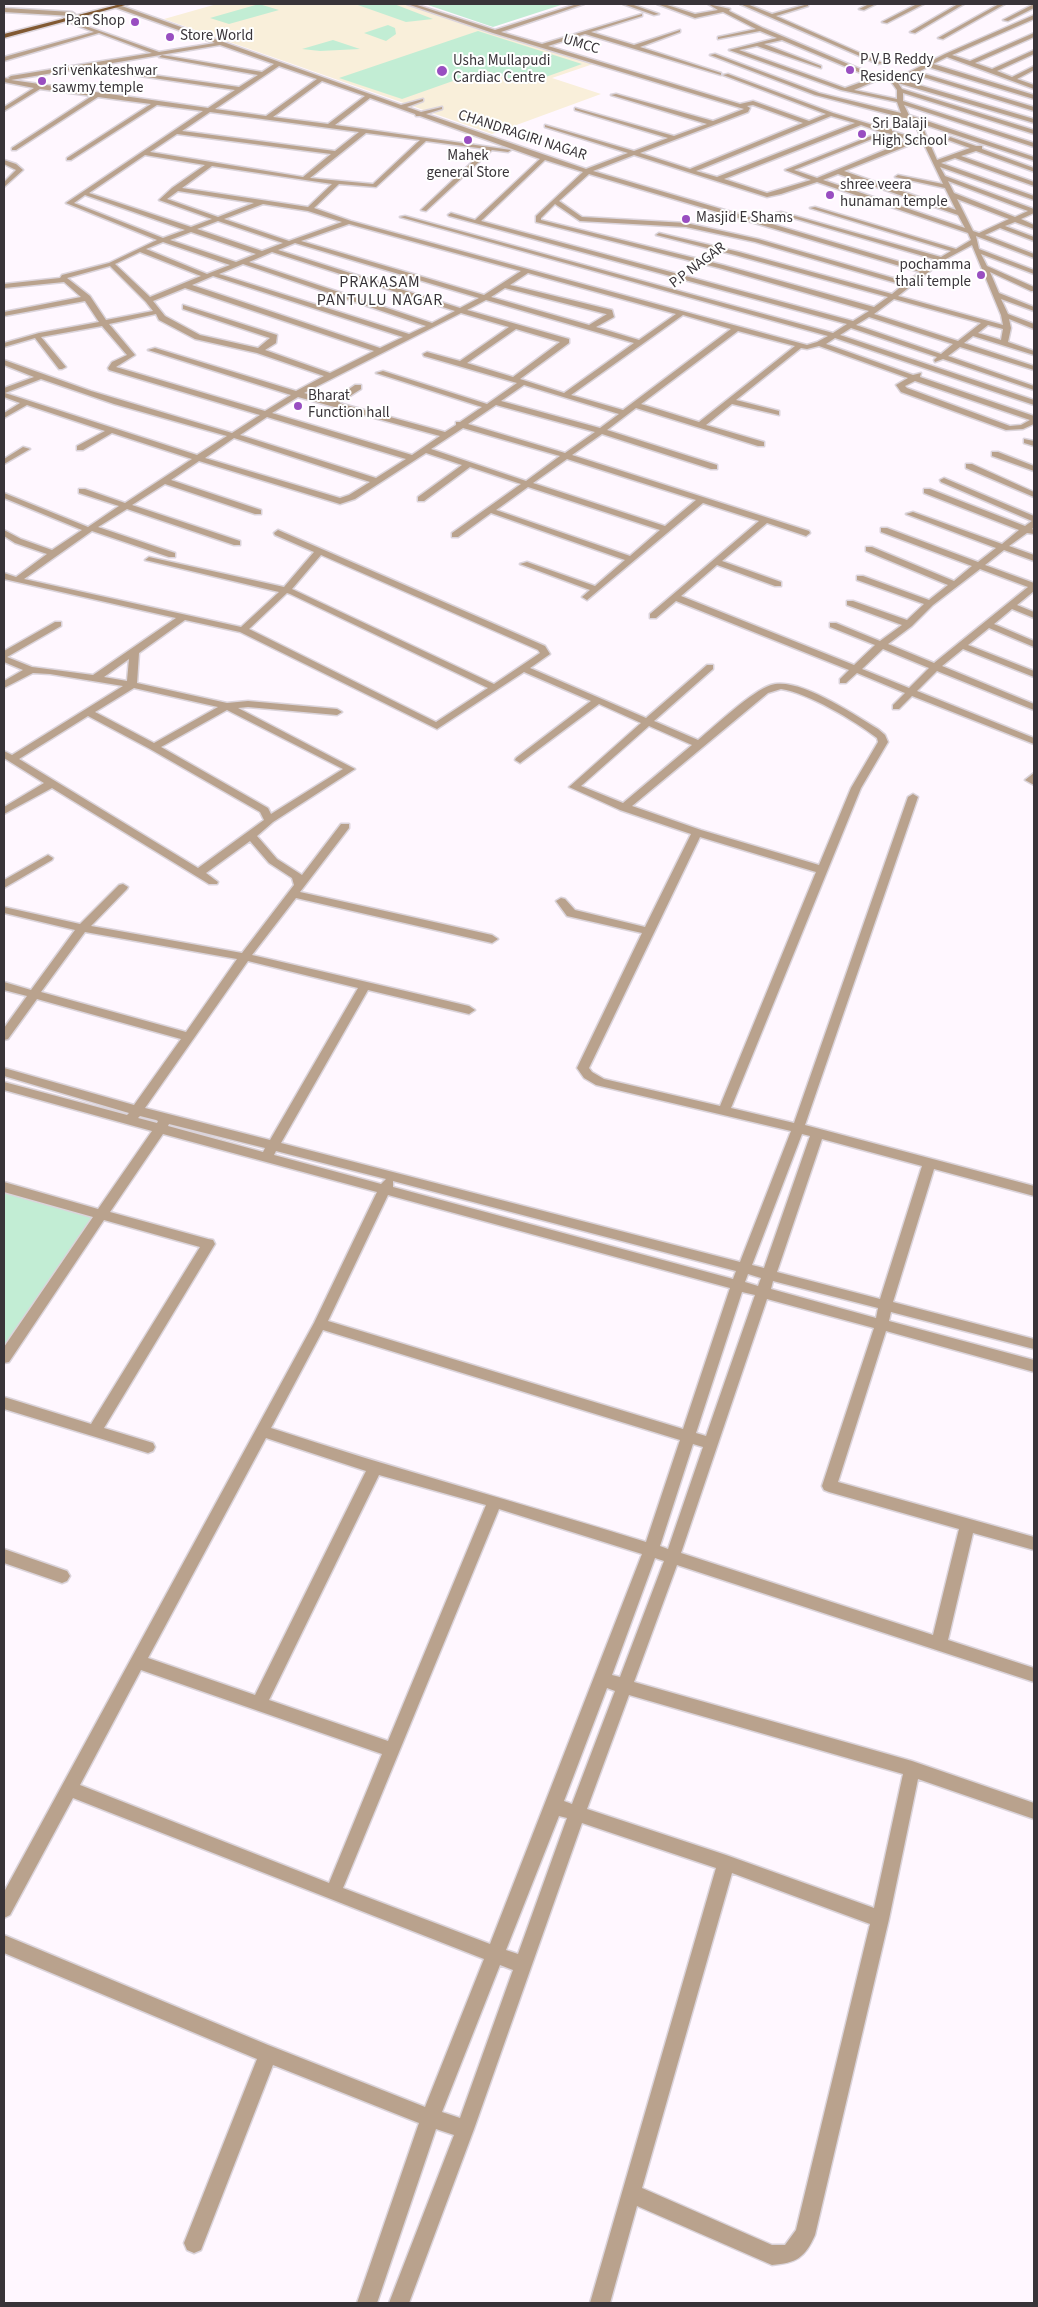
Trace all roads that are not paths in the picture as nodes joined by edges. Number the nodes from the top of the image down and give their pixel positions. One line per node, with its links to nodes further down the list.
1 (112, 4): 2 (main road); 18 (main road); 23 (main road); 38 (street, CHANDRAGIRI NAGAR)
2 (126, 4)
3 (409, 4): 29 (street, UMCC)
4 (582, 4): 29 (street)
5 (626, 4): 19 (street)
6 (660, 4): 17 (street)
7 (710, 4): 17 (street)
8 (744, 4): 17 (street); 21 (street)
9 (804, 4): 21 (street)
10 (873, 4): 15 (street)
11 (921, 4): 25 (street)
12 (961, 4): 30 (street)
13 (1002, 4): 36 (street)
14 (1034, 6): 24 (street)
15 (862, 9)
16 (4, 10): 18 (street)
17 (722, 12): 26 (street)
18 (72, 14): 32 (main road)
19 (656, 14)
20 (640, 15): 31 (street)
21 (772, 16): 51 (street)
22 (1034, 17): 40 (street)
23 (65, 19): 28 (street); 32 (main road)
24 (1006, 20)
25 (885, 22)
26 (761, 29): 34 (street); 35 (street)
27 (678, 31): 42 (street)
28 (98, 32): 45 (street); 49 (street)
29 (495, 32): 41 (street, UMCC)
30 (913, 32)
31 (587, 33): 41 (street); 42 (street)
32 (4, 34)
33 (1034, 34): 52 (street)
34 (720, 38)
35 (783, 38): 39 (street); 70 (street)
36 (948, 40)
37 (956, 41): 40 (street)
38 (220, 44): 45 (street); 53 (street, CHANDRAGIRI NAGAR)
39 (758, 44): 43 (street); 56 (street)
40 (971, 45): 46 (street)
41 (542, 46): 84 (street, UMCC)
42 (633, 47): 50 (street)
43 (733, 50): 47 (street); 70 (street)
44 (1034, 52): 58 (street)
45 (160, 54): 48 (street)
46 (947, 54): 52 (street); 54 (street)
47 (713, 55): 50 (street); 72 (street)
48 (152, 56): 55 (street); 60 (street)
49 (4, 59)
50 (690, 63): 61 (street)
51 (880, 63)
52 (972, 63): 58 (street)
53 (278, 64): 60 (street); 65 (street, CHANDRAGIRI NAGAR)
54 (929, 65): 59 (street); 76 (street)
55 (80, 67): 64 (street); 69 (street)
56 (819, 67)
57 (1034, 68): 63 (street)
58 (994, 71): 63 (street)
59 (913, 72): 66 (street); 88 (street)
60 (264, 74): 69 (street)
61 (719, 74)
62 (726, 75): 79 (street)
63 (1014, 78): 68 (street)
64 (4, 79): 67 (street)
65 (320, 80): 75 (street, CHANDRAGIRI NAGAR); 95 (street)
66 (897, 80): 71 (street); 96 (street)
67 (39, 87): 73 (street); 83 (street)
68 (1034, 87)
69 (241, 89): 90 (street)
70 (848, 90): 78 (street)
71 (900, 90): 78 (street); 104 (street)
72 (817, 94): 79 (street); 94 (street)
73 (97, 95): 80 (street); 116 (street)
74 (614, 95): 97 (street)
75 (368, 97): 85 (street, CHANDRAGIRI NAGAR); 102 (street)
76 (1034, 97)
77 (421, 100): 85 (street)
78 (900, 101): 94 (street); 109 (street)
79 (796, 102): 92 (street)
80 (156, 103): 90 (street); 125 (street)
81 (429, 103): 91 (street)
82 (4, 104): 83 (street)
83 (11, 105): 89 (street)
84 (740, 106): 97 (street, UMCC); 98 (street)
85 (398, 108): 91 (street, CHANDRAGIRI NAGAR)
86 (440, 108): 93 (street)
87 (577, 109): 110 (street)
88 (1034, 109)
89 (4, 110)
90 (210, 110): 95 (street); 106 (street)
91 (407, 111): 93 (street, CHANDRAGIRI NAGAR)
92 (831, 114): 98 (street); 99 (street)
93 (418, 115): 118 (street, CHANDRAGIRI NAGAR)
94 (905, 116): 100 (street); 113 (street)
95 (268, 118): 102 (street)
96 (1034, 121)
97 (712, 123): 110 (street)
98 (808, 123): 130 (street)
99 (861, 123): 105 (street); 136 (street)
100 (910, 124): 103 (street); 105 (street)
101 (547, 126): 119 (street)
102 (328, 127): 107 (street)
103 (920, 128): 108 (street); 115 (street)
104 (1033, 130): 109 (street)
105 (887, 131): 112 (street); 137 (street)
106 (176, 132): 120 (street); 121 (street)
107 (363, 132): 111 (street); 120 (street)
108 (924, 136): 112 (street); 127 (street)
109 (1010, 137): 113 (street); 114 (street)
110 (674, 138): 119 (street)
111 (424, 140): 117 (street); 138 (street)
112 (914, 140): 132 (street)
113 (991, 144): 115 (street); 124 (street)
114 (1034, 145)
115 (976, 148): 122 (street); 131 (street)
116 (14, 149)
117 (489, 149): 118 (street); 150 (street)
118 (526, 151): 123 (street, CHANDRAGIRI NAGAR)
119 (635, 152): 129 (street); 130 (street)
120 (336, 153): 135 (street)
121 (144, 154): 128 (street); 143 (street)
122 (956, 156): 127 (street); 139 (street)
123 (544, 158): 129 (street, CHANDRAGIRI NAGAR); 158 (street)
124 (1034, 158)
125 (69, 159)
126 (4, 162): 140 (street)
127 (935, 163): 134 (street); 145 (street)
128 (210, 164): 135 (street); 142 (street)
129 (590, 170): 146 (street); 161 (street, CHANDRAGIRI NAGAR)
130 (692, 170): 136 (street)
131 (1034, 170)
132 (837, 171): 137 (street); 152 (street)
133 (898, 177): 141 (street)
134 (942, 177): 141 (street); 156 (street)
135 (304, 179): 138 (street)
136 (718, 179): 137 (street)
137 (817, 180): 163 (street)
138 (337, 183): 149 (street)
139 (1034, 184)
140 (4, 185)
141 (947, 187): 144 (street)
142 (174, 189): 147 (street); 154 (street)
143 (84, 193): 162 (street); 167 (street)
144 (953, 195): 152 (street); 156 (street)
145 (1034, 198)
146 (556, 201): 168 (street); 180 (street)
147 (262, 202): 149 (street); 154 (street)
148 (813, 208): 173 (street)
149 (309, 209): 157 (street)
150 (424, 210)
151 (779, 213): 177 (street)
152 (962, 214): 163 (street)
153 (452, 215): 158 (street)
154 (220, 218): 162 (street); 169 (street)
155 (403, 218): 195 (street)
156 (1014, 220): 159 (street); 160 (street)
157 (349, 222): 169 (street); 182 (street)
158 (476, 222): 187 (street)
159 (999, 226): 165 (street); 166 (street)
160 (1034, 227)
161 (773, 228): 168 (street, P.P NAGAR); 184 (street, CHANDRAGIRI NAGAR)
162 (189, 229): 167 (street); 175 (street)
163 (970, 232): 165 (street)
164 (659, 235): 174 (street)
165 (977, 238): 172 (street); 173 (street); 176 (street)
166 (1034, 239)
167 (163, 240): 170 (street); 178 (street)
168 (756, 240): 174 (street, P.P NAGAR); 189 (street)
169 (292, 242): 171 (street); 198 (street)
170 (140, 249): 179 (street); 186 (street)
171 (272, 250): 175 (street); 205 (street)
172 (976, 250): 181 (street); 185 (street)
173 (957, 251): 177 (street)
174 (737, 253): 180 (street, P.P NAGAR); 196 (street)
175 (263, 254): 178 (street)
176 (1034, 256)
177 (942, 259): 184 (street)
178 (239, 263): 186 (street); 214 (street)
179 (111, 264): 188 (street); 199 (street)
180 (721, 266): 183 (street, P.P NAGAR); 204 (street)
181 (985, 268): 193 (street); 194 (street)
182 (526, 271): 192 (street); 202 (street)
183 (715, 271)
184 (926, 272): 189 (street)
185 (1034, 272)
186 (210, 275): 190 (street); 223 (street)
187 (705, 279): 195 (street, P.P NAGAR); 213 (street)
188 (66, 280): 191 (street); 197 (street)
189 (909, 284): 196 (street)
190 (184, 285): 199 (street); 231 (street)
191 (4, 286)
192 (506, 286): 198 (street); 217 (street)
193 (1034, 289)
194 (994, 294): 203 (street); 210 (street)
195 (681, 296): 221 (street)
196 (894, 296): 204 (street); 211 (street)
197 (86, 298): 208 (street); 212 (street)
198 (485, 298): 205 (street); 217 (street)
199 (149, 300): 206 (street)
200 (671, 303): 202 (street, P.P NAGAR)
201 (186, 307): 232 (street)
202 (664, 308): 207 (street)
203 (1034, 309)
204 (875, 310): 209 (street)
205 (461, 311): 214 (street); 215 (street)
206 (157, 312): 212 (street); 232 (street)
207 (682, 313): 218 (street); 224 (street)
208 (4, 314)
209 (867, 314): 213 (street); 228 (street)
210 (1005, 315): 216 (street); 219 (street)
211 (987, 322): 219 (street); 220 (street)
212 (104, 323): 222 (street); 260 (street)
213 (851, 324): 221 (street); 235 (street)
214 (433, 326): 223 (street)
215 (516, 326): 237 (street); 245 (street)
216 (1034, 327)
217 (590, 328): 224 (street)
218 (737, 328): 229 (street); 257 (street)
219 (1008, 328): 225 (street)
220 (974, 334): 225 (street); 228 (street)
221 (833, 335): 227 (street); 239 (street)
222 (37, 336): 226 (street); 238 (street)
223 (411, 337): 231 (street)
224 (641, 343): 251 (street)
225 (1004, 343): 234 (street)
226 (4, 344)
227 (820, 344): 229 (street); 244 (street)
228 (957, 344): 235 (street); 240 (street)
229 (799, 346): 252 (street)
230 (152, 350): 250 (street)
231 (382, 351): 242 (street)
232 (259, 352): 242 (street)
233 (427, 354): 237 (street)
234 (1034, 354)
235 (942, 357): 239 (street); 248 (street)
236 (4, 362): 243 (street)
237 (461, 364): 245 (street)
238 (62, 367)
239 (928, 367): 244 (street); 254 (street)
240 (1034, 368)
241 (380, 373): 256 (street)
242 (330, 375): 250 (street)
243 (40, 377): 249 (street); 268 (street)
244 (914, 378): 262 (street); 262 (street)
245 (515, 379): 246 (street)
246 (524, 382): 251 (street); 256 (street)
247 (358, 386): 255 (street)
248 (1034, 388)
249 (4, 393): 253 (street)
250 (297, 394): 255 (street); 260 (street)
251 (566, 395): 258 (street)
252 (730, 401): 259 (street); 264 (street)
253 (26, 402): 261 (street); 265 (street)
254 (1034, 403)
255 (333, 404): 267 (street)
256 (491, 404): 263 (street); 266 (street)
257 (634, 405): 258 (street); 264 (street)
258 (624, 413): 266 (street)
259 (776, 413)
260 (265, 415): 268 (street); 276 (street)
261 (4, 416)
262 (1034, 420)
263 (459, 424): 267 (street); 274 (street)
264 (701, 425): 269 (street)
265 (112, 430): 270 (street); 275 (street)
266 (601, 431): 274 (street); 280 (street)
267 (446, 435): 272 (street)
268 (233, 436): 275 (street); 284 (street)
269 (761, 444)
270 (80, 448)
271 (26, 449): 277 (street)
272 (425, 450): 276 (street); 278 (street)
273 (995, 454): 281 (street)
274 (564, 455): 285 (street); 291 (street)
275 (197, 458): 282 (street); 284 (street)
276 (413, 458): 284 (street)
277 (4, 462)
278 (469, 464): 285 (street); 290 (street)
279 (970, 466): 289 (street)
280 (714, 467)
281 (1034, 469)
282 (165, 479): 292 (street); 294 (street)
283 (944, 480): 297 (street)
284 (376, 481)
285 (526, 483): 293 (street); 299 (street)
286 (82, 491): 292 (street)
287 (927, 491): 301 (street)
288 (4, 495): 298 (street)
289 (1034, 495)
290 (421, 499)
291 (702, 500): 296 (street); 299 (street)
292 (126, 505): 298 (street); 306 (street)
293 (489, 510): 305 (street); 313 (street)
294 (258, 512)
295 (910, 514): 307 (street)
296 (765, 520): 303 (street); 315 (street)
297 (1034, 521): 301 (street)
298 (90, 529): 310 (street); 311 (street)
299 (666, 530): 313 (street)
300 (884, 530): 317 (street)
301 (1030, 532): 307 (street)
302 (4, 533): 310 (street)
303 (806, 533)
304 (278, 534): 309 (street)
305 (455, 535)
306 (236, 543)
307 (1004, 547): 312 (street); 317 (street)
308 (869, 550): 322 (street)
309 (319, 551): 325 (street); 347 (street)
310 (54, 553): 320 (street)
311 (172, 555)
312 (1034, 558)
313 (632, 559): 324 (street)
314 (150, 560): 325 (street)
315 (716, 562): 321 (street); 327 (street)
316 (524, 564): 324 (street)
317 (980, 566): 322 (street); 323 (street)
318 (4, 576): 320 (street)
319 (860, 578): 329 (street)
320 (17, 580): 332 (street)
321 (778, 584)
322 (954, 584): 329 (street)
323 (1034, 586): 330 (street)
324 (596, 589): 326 (street)
325 (286, 590): 338 (street); 355 (street)
326 (587, 597)
327 (674, 597): 333 (street); 349 (street)
328 (850, 603): 335 (street)
329 (930, 603): 335 (street)
330 (1010, 605): 331 (street); 336 (street)
331 (1034, 614)
332 (185, 616): 338 (street); 342 (street)
333 (653, 616)
334 (58, 624): 343 (street)
335 (909, 624): 339 (street)
336 (988, 624): 340 (street); 341 (street)
337 (833, 625): 339 (street)
338 (243, 630): 355 (street)
339 (882, 644): 345 (street); 349 (street)
340 (1034, 644)
341 (961, 645): 345 (street); 350 (street)
342 (134, 652): 351 (street); 354 (street)
343 (4, 655)
344 (4, 659): 348 (street)
345 (936, 666): 356 (street); 360 (street)
346 (710, 667): 363 (street)
347 (524, 669): 355 (street); 357 (street)
348 (31, 670): 351 (street); 353 (street)
349 (855, 670): 352 (street); 356 (street)
350 (1034, 674)
351 (96, 678): 354 (street)
352 (843, 681)
353 (4, 685)
354 (132, 685): 358 (street); 361 (street)
355 (496, 688)
356 (911, 692): 359 (street); 364 (street)
357 (597, 701): 363 (street); 368 (street)
358 (227, 706): 362 (street); 366 (street); 375 (street)
359 (896, 707)
360 (1034, 707)
361 (88, 712): 366 (street); 367 (street)
362 (337, 712)
363 (648, 722): 365 (street); 373 (street)
364 (1034, 741)
365 (699, 744): 373 (street); 380 (street)
366 (154, 747): 375 (street)
367 (8, 756): 371 (street)
368 (520, 760)
369 (1034, 776): 370 (street)
370 (1034, 782)
371 (52, 783): 374 (street); 381 (street)
372 (913, 797): 403 (street)
373 (624, 808): 377 (street)
374 (4, 810)
375 (269, 820): 378 (street)
376 (345, 826): 385 (street)
377 (696, 834): 380 (street); 389 (street)
378 (251, 835): 381 (street); 385 (street)
379 (48, 858): 383 (street)
380 (823, 870): 400 (street)
381 (198, 873): 382 (street)
382 (213, 882)
383 (4, 885)
384 (123, 887): 388 (street)
385 (296, 889): 390 (street); 391 (street)
386 (561, 901): 389 (street)
387 (4, 910): 388 (street)
388 (82, 928): 391 (street); 394 (street)
389 (648, 931): 400 (street)
390 (492, 939)
391 (245, 957): 393 (street); 397 (street)
392 (4, 986): 394 (street)
393 (365, 986): 395 (street); 405 (street)
394 (33, 994): 396 (street); 397 (street)
395 (468, 1010)
396 (4, 1036)
397 (189, 1037): 401 (street)
398 (4, 1072): 401 (street)
399 (4, 1086): 401 (street)
400 (724, 1111): 403 (street)
401 (134, 1115): 402 (street)
402 (162, 1124): 405 (street); 410 (street)
403 (798, 1128): 404 (street); 411 (street)
404 (817, 1134): 406 (street); 412 (street)
405 (270, 1151): 407 (street)
406 (929, 1163): 409 (street); 415 (street)
407 (388, 1183): 411 (street); 413 (street); 416 (street)
408 (4, 1186): 410 (street)
409 (1034, 1191)
410 (99, 1215): 419 (street); 423 (street)
411 (744, 1268): 412 (street); 413 (street)
412 (770, 1275): 414 (street); 415 (street)
413 (738, 1286): 414 (street); 424 (street)
414 (764, 1293): 417 (street); 425 (street)
415 (885, 1305): 417 (street); 418 (street)
416 (320, 1324): 422 (street); 424 (street)
417 (882, 1324): 420 (street); 429 (street)
418 (1034, 1344)
419 (4, 1358)
420 (1034, 1366)
421 (4, 1403): 423 (street)
422 (262, 1431): 427 (street); 436 (street)
423 (94, 1432): 426 (street)
424 (688, 1439): 425 (street); 431 (street)
425 (712, 1444): 433 (street)
426 (148, 1447)
427 (375, 1468): 428 (street); 440 (street)
428 (495, 1501): 431 (street); 441 (street)
429 (968, 1524): 430 (street); 435 (street)
430 (1034, 1543)
431 (651, 1550): 433 (street); 438 (street)
432 (4, 1556): 434 (street)
433 (672, 1557): 435 (street); 439 (street)
434 (62, 1576)
435 (939, 1643): 437 (street)
436 (138, 1662): 440 (street); 443 (street)
437 (1034, 1675)
438 (600, 1679): 439 (street); 444 (street)
439 (625, 1686): 442 (street); 446 (street)
440 (259, 1704): 441 (street)
441 (393, 1750): 448 (street)
442 (912, 1769): 445 (street); 450 (street)
443 (68, 1789): 448 (street); 449 (street)
444 (554, 1806): 446 (street); 452 (street)
445 (1034, 1811)
446 (578, 1813): 447 (street); 453 (street)
447 (726, 1863): 450 (street); 457 (street)
448 (333, 1893): 452 (street)
449 (4, 1909)
450 (880, 1919): 457 (street)
451 (4, 1944): 454 (street)
452 (494, 1954): 453 (street); 455 (street)
453 (523, 1964): 456 (street)
454 (268, 2054): 455 (street); 458 (street)
455 (430, 2118): 456 (street); 459 (street)
456 (465, 2129): 460 (street)
457 (631, 2193): 461 (street)
458 (194, 2242)
459 (369, 2302)
460 (399, 2303)
461 (600, 2303)

